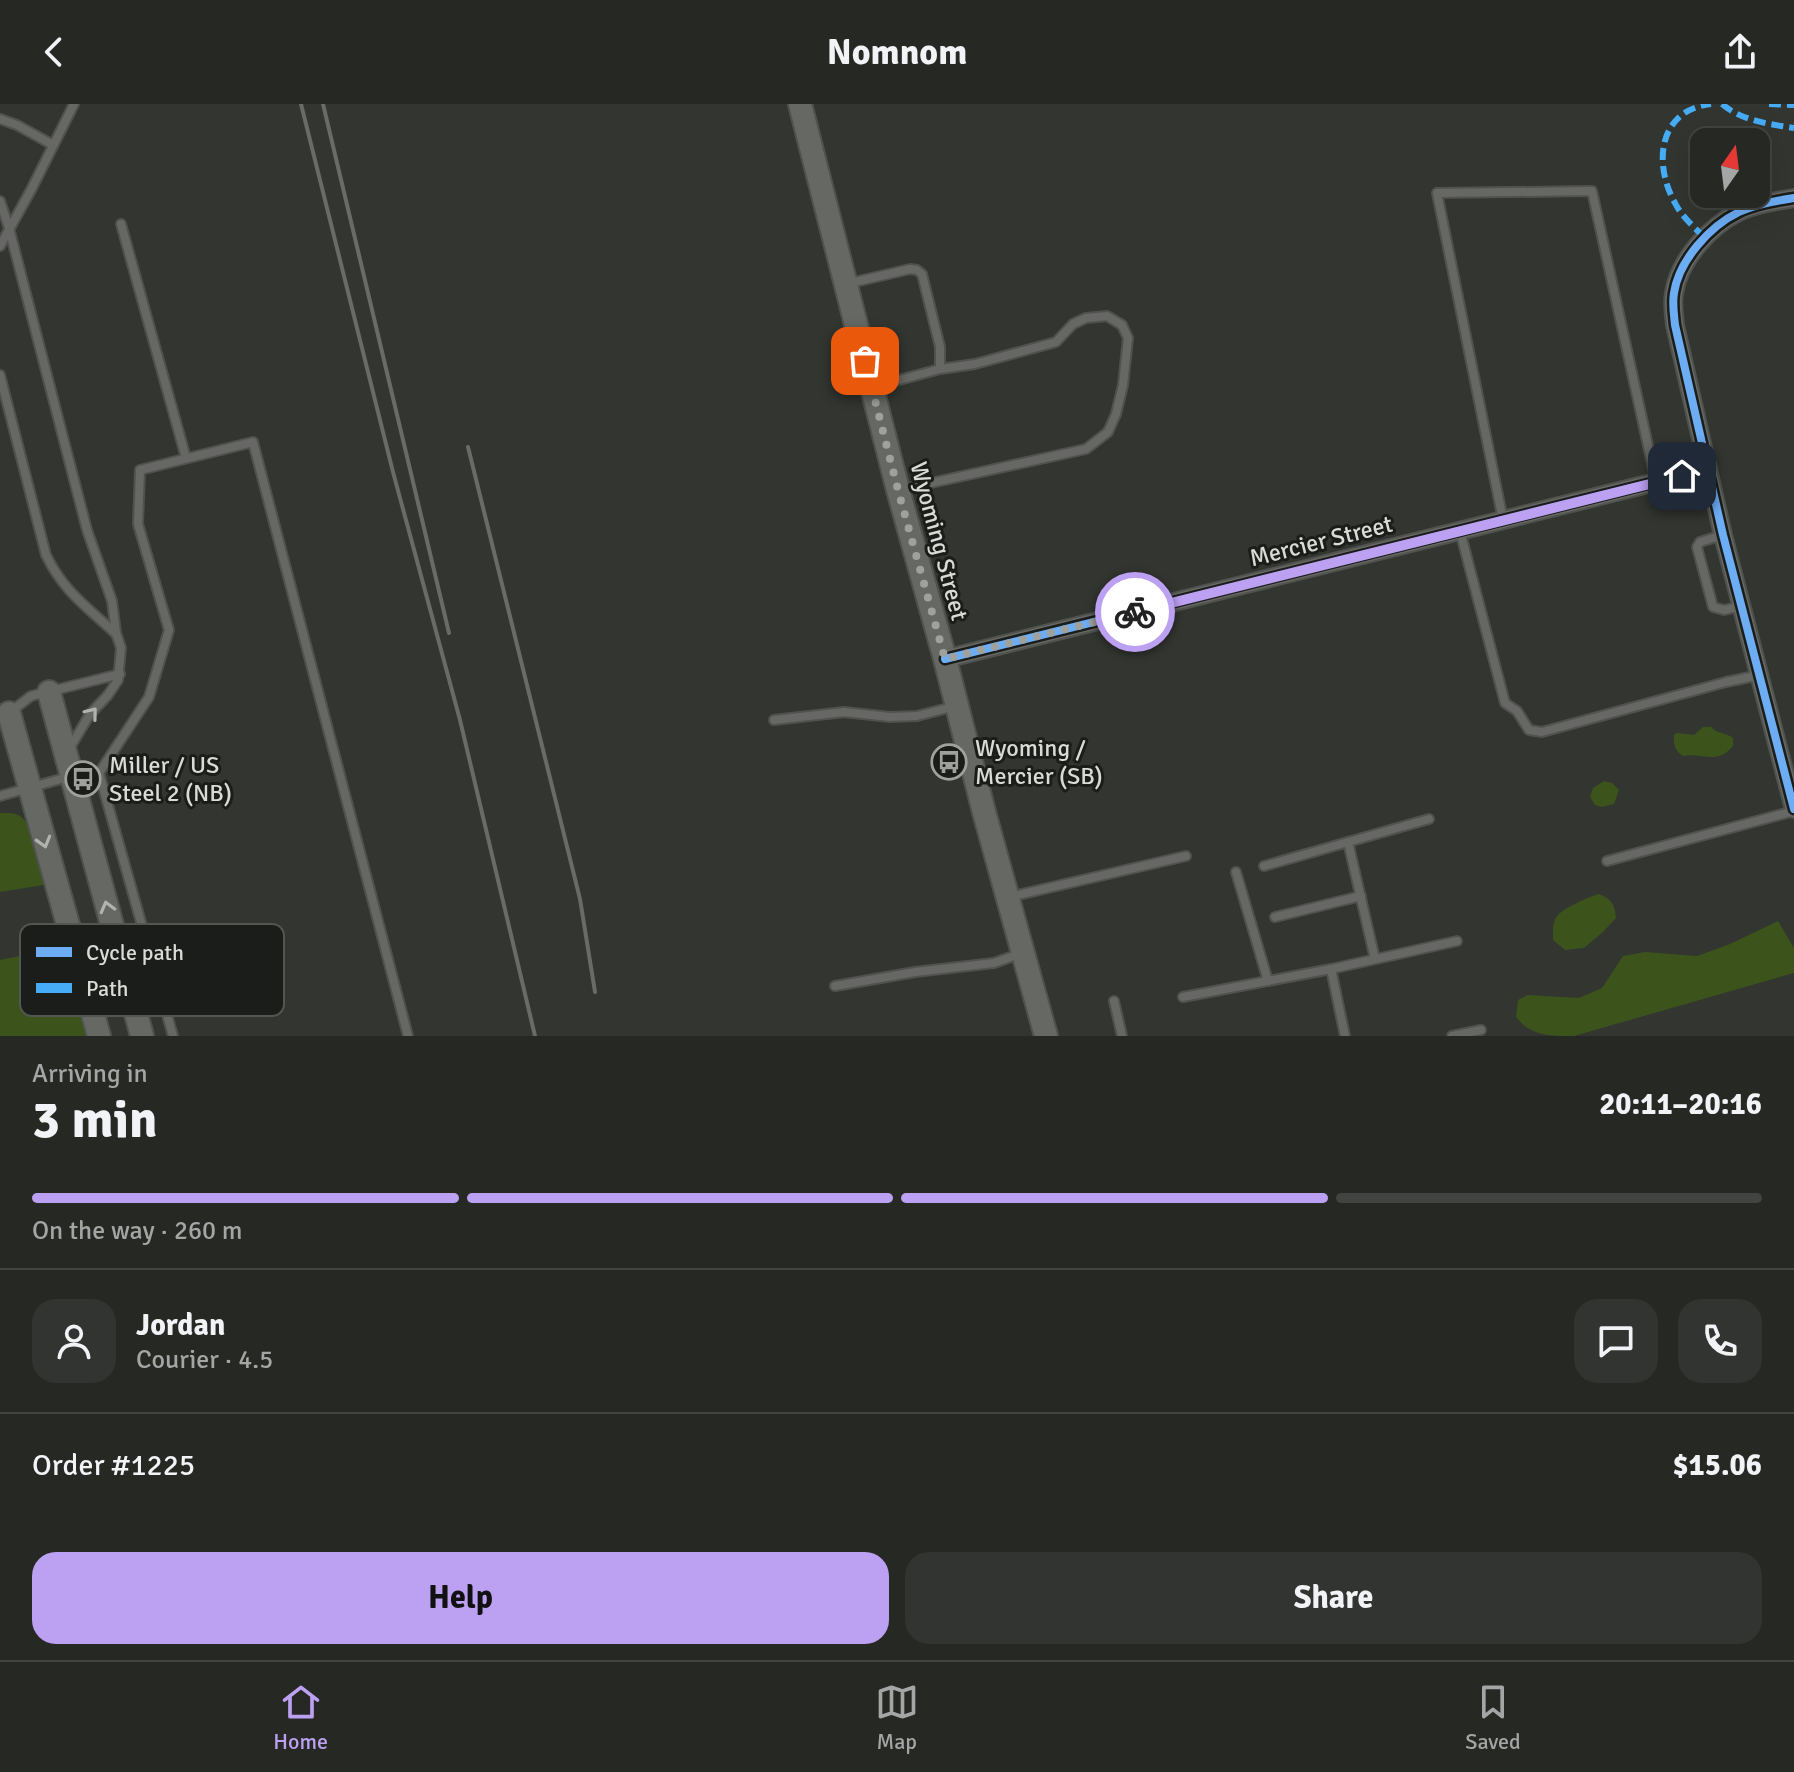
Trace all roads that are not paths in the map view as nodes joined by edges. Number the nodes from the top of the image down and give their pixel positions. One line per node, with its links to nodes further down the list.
1 (74, 104): 4 (lane)
2 (800, 104): 10 (main road, Wyoming Street)
3 (0, 119): 4 (lane)
4 (53, 145): 8 (lane)
5 (1794, 198): 15 (street)
6 (0, 201): 8 (lane)
7 (121, 224): 14 (lane)
8 (9, 228): 9 (lane); 22 (lane)
9 (0, 246)
10 (846, 284): 11 (lane); 13 (main road, Wyoming Street)
11 (940, 369): 13 (lane); 17 (lane)
12 (0, 375): 22 (lane)
13 (872, 387): 17 (main road, Wyoming Street)
14 (186, 458): 45 (lane); 61 (lane)
15 (1708, 469): 16 (street, Mercier Street); 20 (street)
16 (1656, 482): 18 (street, Mercier Street); 18 (lane)
17 (898, 490): 23 (main road, Wyoming Street)
18 (1503, 521): 19 (street, Mercier Street)
19 (1460, 531): 23 (street, Mercier Street); 25 (lane)
20 (1723, 535): 21 (street); 21 (lane)
21 (1743, 606): 25 (street)
22 (116, 633): 24 (lane)
23 (945, 659): 27 (main road, Wyoming Street)
24 (120, 674): 26 (lane); 30 (lane, one-way to 24)
25 (1760, 675): 33 (street)
26 (49, 692): 28 (lane); 30 (main road)
27 (957, 705): 29 (lane); 41 (main road, Wyoming Street)
28 (9, 713): 31 (main road)
29 (774, 720)
30 (69, 765): 31 (lane); 44 (main road, one-way to 30)
31 (29, 788): 32 (lane); 43 (main road, one-way to 43)
32 (0, 796)
33 (1794, 810): 37 (lane)
34 (1429, 819): 35 (lane)
35 (1348, 842): 38 (lane); 40 (lane)
36 (1186, 856): 41 (lane)
37 (1607, 861)
38 (1264, 866)
39 (1236, 872): 50 (lane)
40 (1361, 896): 42 (lane); 48 (lane)
41 (1008, 898): 47 (main road, Wyoming Street)
42 (1275, 917)
43 (67, 924)
44 (112, 924)
45 (141, 924)
46 (1457, 941): 48 (lane)
47 (1023, 952): 51 (lane); 62 (main road, Wyoming Street)
48 (1375, 959): 49 (lane)
49 (1331, 969): 50 (lane); 64 (lane)
50 (1268, 981): 52 (lane)
51 (835, 986)
52 (1183, 997)
53 (1114, 1001): 63 (lane)
54 (93, 1016): 58 (main road, one-way to 58)
55 (137, 1016): 59 (main road, one-way to 55)
56 (167, 1016): 60 (lane)
57 (1481, 1030): 65 (lane)
58 (99, 1036)
59 (142, 1036)
60 (173, 1036)
61 (408, 1036)
62 (1046, 1036)
63 (1122, 1036)
64 (1345, 1036)
65 (1452, 1036)

